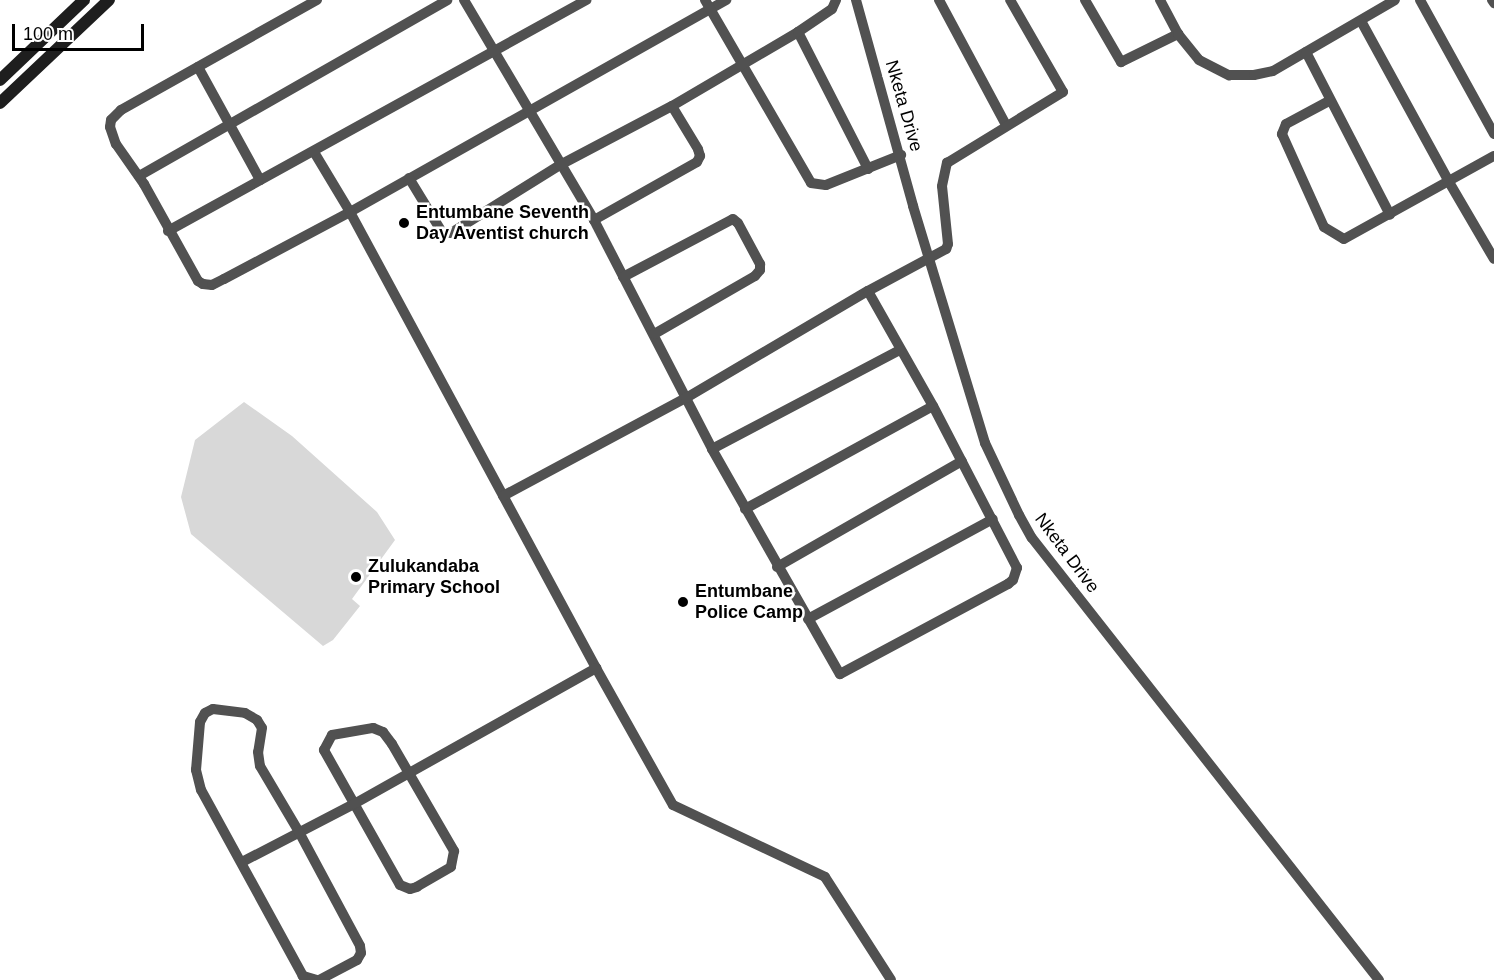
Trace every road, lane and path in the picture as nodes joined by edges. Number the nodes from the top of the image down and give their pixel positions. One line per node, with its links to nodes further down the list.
1 (84, 0): 24 (street)
2 (109, 0): 26 (street)
3 (316, 0): 23 (street)
4 (447, 0): 29 (street)
5 (464, 0): 20 (street)
6 (587, 0): 20 (street)
7 (726, 0): 16 (street)
8 (836, 0): 18 (street)
9 (856, 0): 33 (street, Nketa Drive)
10 (939, 0): 30 (street)
11 (1010, 0): 30 (street)
12 (1084, 0): 19 (street)
13 (1160, 0): 19 (street)
14 (1395, 0): 17 (street)
15 (1420, 0): 31 (street)
16 (707, 4): 22 (street); 28 (street)
17 (1361, 21): 21 (street); 40 (street)
18 (798, 32): 22 (street); 36 (street)
19 (1178, 34): 21 (street)
20 (493, 52): 28 (street); 32 (street)
21 (1306, 52): 25 (street)
22 (741, 64): 27 (street); 36 (street)
23 (198, 67): 29 (street); 37 (street)
24 (0, 80)
25 (1329, 101): 42 (street); 42 (street)
26 (0, 104)
27 (672, 106): 35 (street); 43 (street)
28 (527, 110): 35 (street); 38 (street)
29 (228, 124): 37 (street); 39 (street)
30 (1006, 125): 47 (street)
31 (1494, 134)
32 (314, 152): 39 (street); 41 (street)
33 (901, 155): 36 (street); 47 (street, Nketa Drive)
34 (1494, 156): 40 (street)
35 (560, 165): 38 (street); 43 (street)
36 (868, 168)
37 (139, 176): 44 (street)
38 (410, 178): 41 (street)
39 (260, 180): 44 (street)
40 (1449, 183): 42 (street); 46 (street)
41 (350, 212): 44 (street); 57 (street)
42 (1390, 215)
43 (594, 220): 49 (street)
44 (168, 231)
45 (1494, 234): 46 (street)
46 (1484, 240): 48 (street)
47 (929, 258): 50 (street); 69 (street, Nketa Drive)
48 (1494, 259)
49 (624, 277): 51 (street); 51 (street)
50 (867, 291): 52 (street); 53 (street)
51 (654, 334): 53 (street)
52 (900, 350): 54 (street); 55 (street)
53 (686, 398): 55 (street); 57 (street)
54 (933, 406): 56 (street); 58 (street)
55 (712, 449): 58 (street)
56 (962, 461): 59 (street); 60 (street)
57 (503, 496): 62 (street)
58 (746, 509): 60 (street)
59 (993, 519): 61 (street); 61 (street)
60 (777, 567): 61 (street)
61 (808, 619)
62 (596, 668): 63 (street); 68 (street)
63 (409, 773): 64 (street); 64 (street); 64 (street)
64 (354, 804): 65 (street)
65 (299, 831): 66 (street); 66 (street); 67 (street)
66 (242, 862): 67 (street)
67 (318, 980)
68 (891, 980)
69 (1379, 980)

